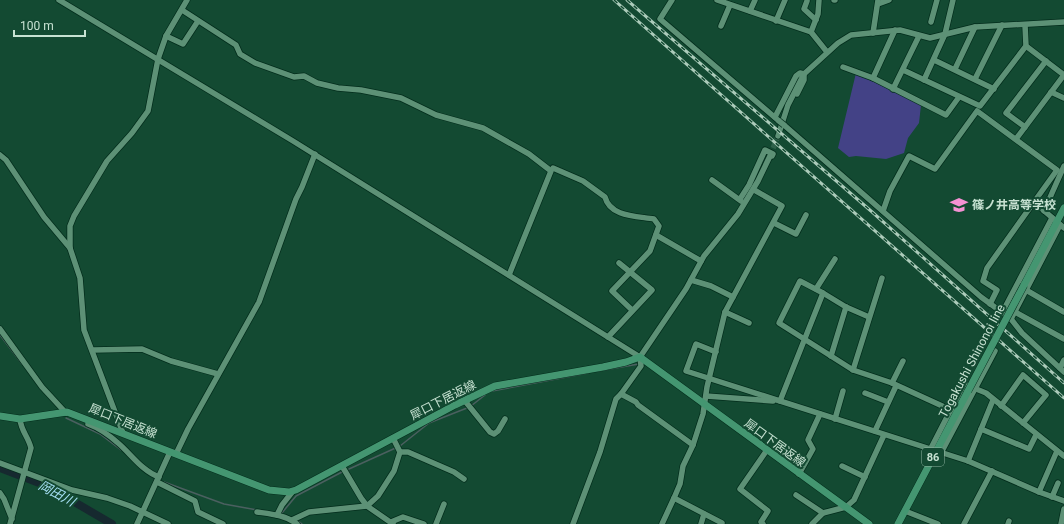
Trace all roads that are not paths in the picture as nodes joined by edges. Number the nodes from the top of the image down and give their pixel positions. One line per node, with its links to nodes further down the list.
1 (59, 0): 34 (street)
2 (187, 0): 15 (street)
3 (672, 0): 50 (street)
4 (717, 0): 14 (street)
5 (738, 0): 14 (street)
6 (755, 0): 16 (street)
7 (785, 0): 19 (street)
8 (819, 0): 18 (street)
9 (889, 0): 13 (street)
10 (937, 0): 20 (street)
11 (953, 0): 29 (street)
12 (807, 1): 18 (street)
13 (878, 2): 28 (street)
14 (733, 6): 16 (street); 24 (street)
15 (182, 10): 17 (street); 30 (street)
16 (750, 11): 19 (street)
17 (198, 20): 30 (street); 76 (street)
18 (816, 20): 27 (street)
19 (776, 21): 27 (street)
20 (931, 22)
21 (1064, 22): 23 (street)
22 (1002, 25): 23 (street); 25 (street); 43 (street)
23 (1025, 25): 32 (street)
24 (721, 26)
25 (975, 27): 29 (street); 38 (street)
26 (896, 30): 28 (street); 31 (street); 42 (street)
27 (811, 32): 33 (street)
28 (873, 33): 33 (street)
29 (945, 34): 31 (street); 35 (street)
30 (166, 36): 34 (street)
31 (919, 36): 39 (street)
32 (1026, 46): 36 (street); 46 (street)
33 (827, 52): 40 (street)
34 (158, 59): 55 (street); 71 (street)
35 (934, 60): 38 (street); 44 (street)
36 (1046, 61): 41 (street); 52 (street)
37 (843, 67): 42 (street)
38 (954, 69): 43 (street)
39 (903, 70): 44 (street); 45 (street)
40 (804, 74): 50 (street); 51 (street); 53 (street)
41 (1064, 75): 47 (street)
42 (873, 78): 45 (street)
43 (975, 79): 46 (street)
44 (924, 80): 48 (street)
45 (893, 89): 48 (street)
46 (994, 89): 48 (street)
47 (1051, 92): 49 (street); 52 (street)
48 (959, 97)
49 (1064, 98)
50 (777, 119): 51 (street, bridge)
51 (785, 126): 65 (street)
52 (1025, 127): 54 (street)
53 (778, 136)
54 (1016, 139): 59 (street); 65 (street)
55 (315, 154): 76 (street); 106 (street)
56 (0, 155): 71 (street)
57 (770, 156): 62 (street)
58 (553, 168): 70 (street)
59 (1061, 169): 63 (street); 66 (street)
60 (712, 180): 62 (street)
61 (756, 190): 62 (street); 62 (street); 68 (street)
62 (742, 201): 73 (street)
63 (1034, 202): 66 (street); 83 (street)
64 (1064, 208): 69 (main road, Togakushi Shinonoi line / 86)
65 (883, 211): 83 (street)
66 (1044, 211): 69 (street)
67 (806, 215): 68 (street)
68 (774, 223): 82 (street)
69 (1058, 223): 80 (main road, Togakushi Shinonoi line / 86); 89 (street)
70 (656, 235): 73 (street); 75 (street)
71 (70, 248): 97 (street)
72 (835, 259): 79 (street)
73 (701, 260): 78 (street)
74 (619, 263): 75 (street)
75 (630, 272): 85 (street); 85 (street)
76 (509, 275): 94 (street)
77 (882, 278): 90 (street)
78 (692, 280): 82 (street); 101 (street)
79 (816, 288): 81 (street); 95 (street)
80 (1025, 288): 87 (street); 88 (street); 109 (main road, Togakushi Shinonoi line / 86, bridge)
81 (823, 293): 84 (street); 95 (street)
82 (733, 297): 86 (street)
83 (990, 304): 89 (street)
84 (846, 307): 90 (street); 100 (street)
85 (632, 310): 94 (street)
86 (725, 312): 92 (street); 99 (street)
87 (1015, 312): 91 (street); 96 (street)
88 (1064, 312)
89 (1002, 313): 91 (street)
90 (869, 317): 104 (street)
91 (1011, 319): 105 (street)
92 (749, 323)
93 (0, 329): 121 (street)
94 (608, 337): 101 (street)
95 (805, 340): 100 (street); 116 (street)
96 (1064, 340)
97 (93, 350): 106 (street); 130 (street)
98 (995, 351): 109 (street)
99 (716, 352): 107 (street); 107 (street)
100 (831, 356): 104 (street)
101 (640, 357): 112 (street); 115 (main road, 犀口下居返線); 118 (main road, 犀口下居返線)
102 (1064, 360): 105 (street)
103 (903, 361): 108 (street)
104 (854, 370): 108 (street)
105 (1062, 370)
106 (218, 374): 139 (street)
107 (709, 378): 113 (street); 116 (street)
108 (894, 384): 117 (street); 120 (street)
109 (972, 389): 114 (street); 120 (street); 138 (main road, Togakushi Shinonoi line / 86)
110 (843, 391): 126 (street)
111 (864, 393): 117 (street)
112 (621, 394): 134 (street); 179 (street)
113 (706, 396): 116 (street); 118 (street)
114 (993, 400): 119 (street); 128 (street)
115 (464, 401): 125 (street); 133 (main road, 犀口下居返線)
116 (780, 401): 122 (street)
117 (888, 402): 129 (street)
118 (704, 404): 134 (street); 135 (main road, 犀口下居返線)
119 (1001, 406): 127 (street); 127 (street)
120 (951, 410): 138 (street)
121 (64, 412): 124 (main road, 犀口下居返線); 130 (main road, 犀口下居返線); 150 (street)
122 (820, 414): 126 (street); 147 (street)
123 (0, 416): 124 (main road, 犀口下居返線)
124 (20, 419): 146 (street)
125 (505, 419)
126 (835, 419): 129 (street)
127 (1023, 423): 132 (street)
128 (981, 429): 132 (street); 141 (street)
129 (875, 431): 131 (street)
130 (123, 433): 139 (main road, 犀口下居返線)
131 (884, 435): 138 (street); 148 (street)
132 (1036, 435): 136 (street)
133 (393, 438): 137 (street); 143 (main road, 犀口下居返線)
134 (693, 445): 157 (street)
135 (767, 450): 147 (main road, 犀口下居返線); 182 (street)
136 (1057, 451): 140 (street); 153 (street)
137 (400, 452): 149 (street); 160 (street)
138 (936, 452): 141 (street); 164 (main road, Togakushi Shinonoi line / 86)
139 (173, 453): 150 (street); 152 (main road, 犀口下居返線)
140 (1064, 456)
141 (968, 461): 145 (street)
142 (0, 463): 146 (street)
143 (342, 466): 152 (main road, 犀口下居返線); 160 (street)
144 (842, 466): 148 (street)
145 (992, 471): 153 (street); 186 (street)
146 (24, 472): 163 (street); 170 (street)
147 (799, 474): 161 (main road, 犀口下居返線)
148 (865, 477): 161 (street)
149 (464, 479)
150 (158, 480): 163 (street); 176 (street)
151 (1058, 483): 156 (street)
152 (294, 491): 166 (street)
153 (1039, 492): 156 (street)
154 (0, 493): 170 (street)
155 (796, 495): 167 (street)
156 (1052, 497): 158 (street)
157 (674, 498): 168 (street); 180 (street)
158 (1064, 501)
159 (444, 504): 178 (street)
160 (367, 506): 169 (street); 172 (street)
161 (846, 507): 167 (street); 183 (main road, 犀口下居返線)
162 (1064, 510): 187 (street)
163 (143, 511): 171 (street); 175 (street)
164 (905, 511): 184 (main road, Togakushi Shinonoi line / 86); 185 (street)
165 (257, 512): 166 (street)
166 (278, 513): 169 (street)
167 (823, 513): 174 (street)
168 (704, 514): 173 (street); 181 (street)
169 (295, 520)
170 (11, 522)
171 (139, 523)
172 (392, 523): 177 (street)
173 (722, 523)
174 (816, 523)
175 (168, 524)
176 (223, 524)
177 (424, 524)
178 (436, 524)
179 (572, 524)
180 (662, 524)
181 (702, 524)
182 (763, 524)
183 (869, 524)
184 (898, 524)
185 (938, 524)
186 (964, 524)
187 (1061, 524)

